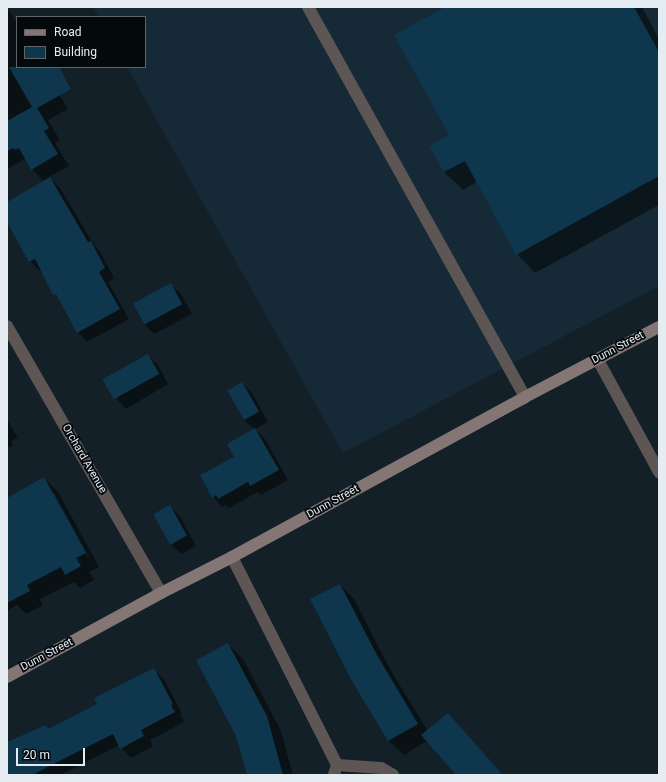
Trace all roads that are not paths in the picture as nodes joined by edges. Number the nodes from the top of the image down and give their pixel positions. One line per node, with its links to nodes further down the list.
1 (308, 7): 5 (street)
2 (7, 326): 8 (street, Orchard Avenue)
3 (659, 327): 4 (street, Dunn Street)
4 (598, 360): 5 (street, Dunn Street); 6 (street)
5 (525, 397): 7 (street, Dunn Street)
6 (659, 472)
7 (232, 557): 8 (street, Dunn Street); 10 (street)
8 (161, 593): 9 (street, Dunn Street)
9 (7, 677)
10 (336, 770): 11 (street)
11 (393, 775)

